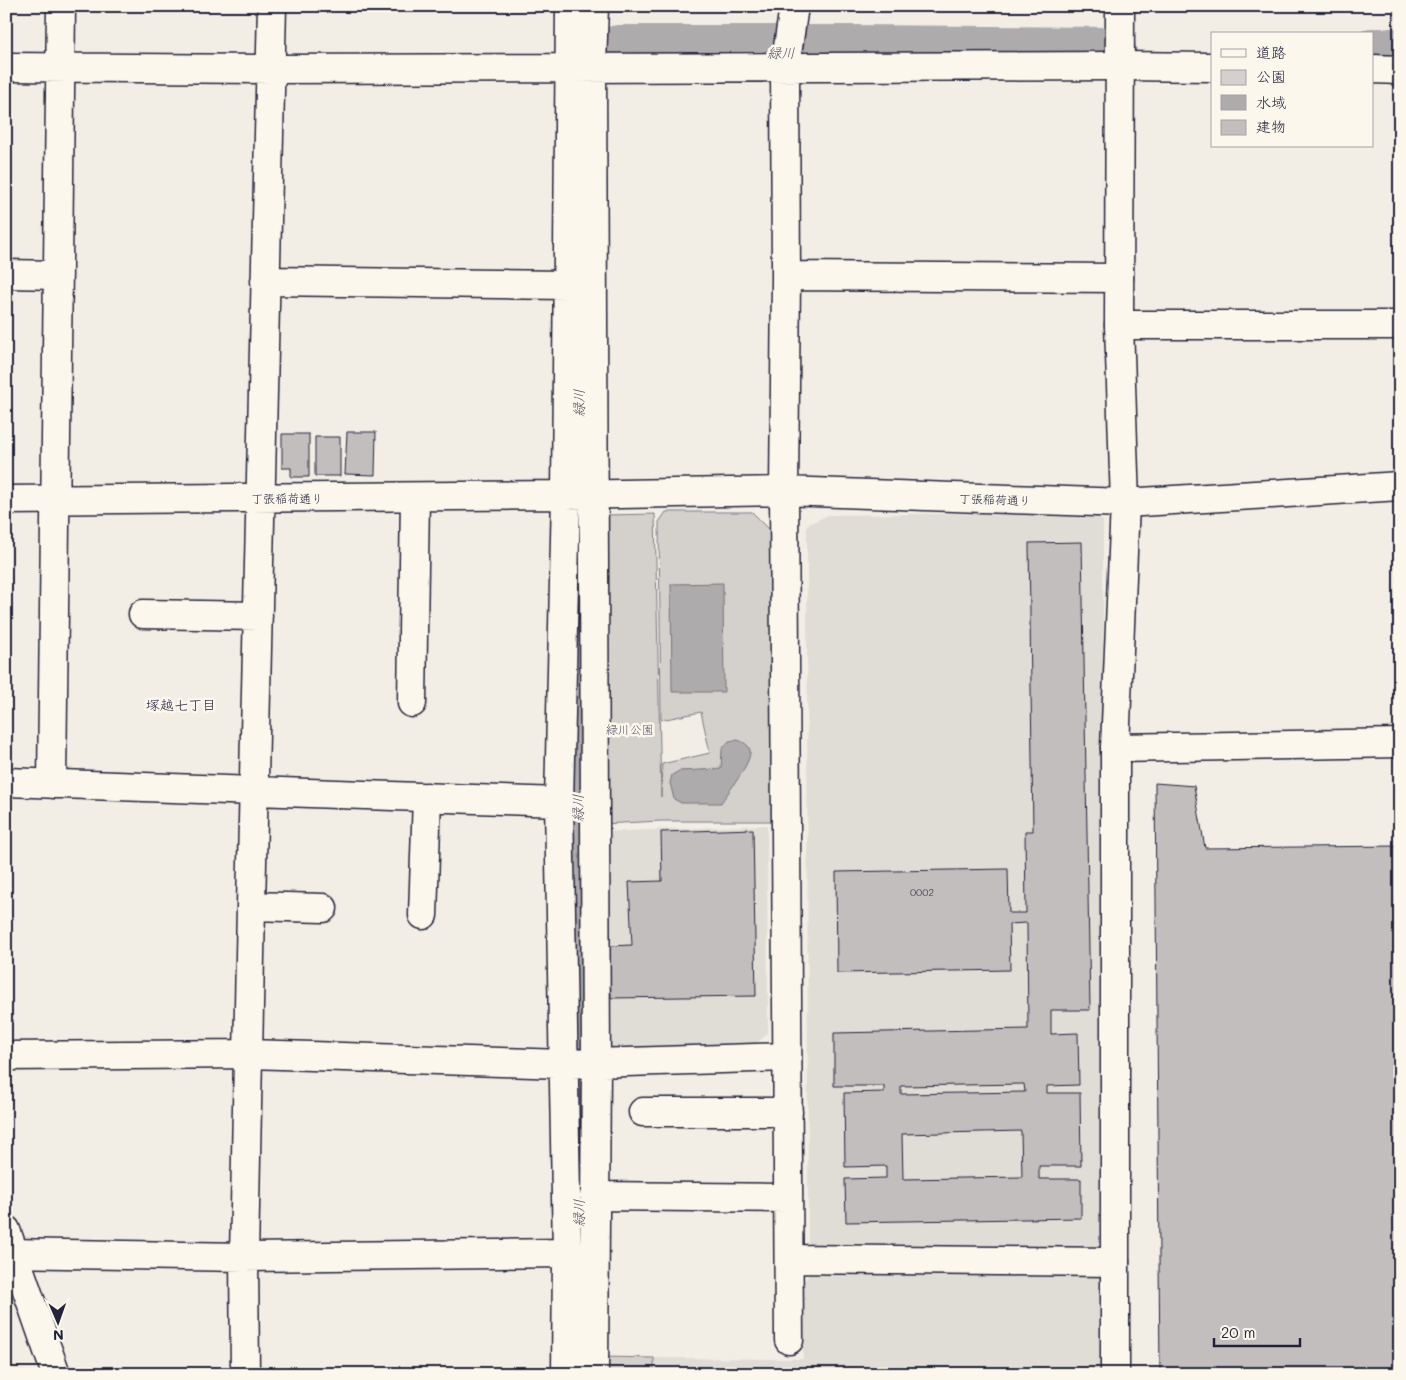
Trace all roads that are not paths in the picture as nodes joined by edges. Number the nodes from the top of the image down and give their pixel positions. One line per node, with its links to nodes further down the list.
1 (61, 6): 12 (street)
2 (272, 6): 13 (street)
3 (570, 6): 7 (street)
4 (594, 6): 7 (street)
5 (794, 6): 9 (street)
6 (1120, 6): 8 (street)
7 (585, 63): 9 (street); 13 (street); 21 (street); 26 (street)
8 (1120, 64): 9 (street); 11 (street); 19 (street)
9 (785, 66): 18 (street)
10 (6, 67): 12 (street)
11 (1211, 67)
12 (60, 68): 13 (street); 17 (street)
13 (270, 69): 20 (street)
14 (1374, 69): 15 (street)
15 (1400, 70)
16 (6, 274): 17 (street)
17 (58, 275): 29 (street)
18 (786, 276): 19 (street); 25 (street)
19 (1119, 278): 22 (street)
20 (265, 281): 21 (street); 28 (street)
21 (567, 285): 26 (street)
22 (1119, 325): 23 (street); 31 (street)
23 (1400, 325)
24 (1400, 486): 31 (street, 丁張稲荷通り)
25 (784, 492): 26 (street, 丁張稲荷通り); 31 (street, 丁張稲荷通り); 47 (street)
26 (580, 495): 27 (street, 丁張稲荷通り); 41 (street); 48 (street)
27 (415, 497): 28 (street, 丁張稲荷通り); 34 (street)
28 (262, 498): 29 (street, 丁張稲荷通り); 33 (street)
29 (55, 499): 30 (street, 丁張稲荷通り); 38 (street)
30 (6, 500)
31 (1125, 503): 36 (street)
32 (143, 614): 33 (street)
33 (258, 616): 39 (street)
34 (412, 703)
35 (1400, 743): 36 (street)
36 (1115, 748): 58 (street)
37 (6, 782): 38 (street)
38 (52, 784): 39 (street)
39 (254, 790): 40 (street); 42 (street)
40 (427, 796): 41 (street); 44 (street)
41 (559, 802): 49 (street)
42 (251, 906): 43 (street); 45 (street)
43 (323, 908)
44 (422, 915)
45 (248, 1054): 46 (street); 49 (street); 56 (street)
46 (6, 1056)
47 (787, 1057): 48 (street); 51 (street)
48 (594, 1063): 49 (street); 52 (street)
49 (564, 1064): 55 (street)
50 (643, 1112): 51 (street)
51 (788, 1112): 53 (street)
52 (594, 1196): 53 (street); 63 (street)
53 (788, 1198): 57 (street)
54 (9, 1245): 56 (street); 60 (street)
55 (567, 1253): 56 (street); 62 (street)
56 (244, 1256): 61 (street)
57 (789, 1259): 58 (street); 59 (street)
58 (1115, 1262): 64 (street)
59 (789, 1340)
60 (56, 1374)
61 (245, 1374)
62 (566, 1374)
63 (594, 1374)
64 (1115, 1374)

